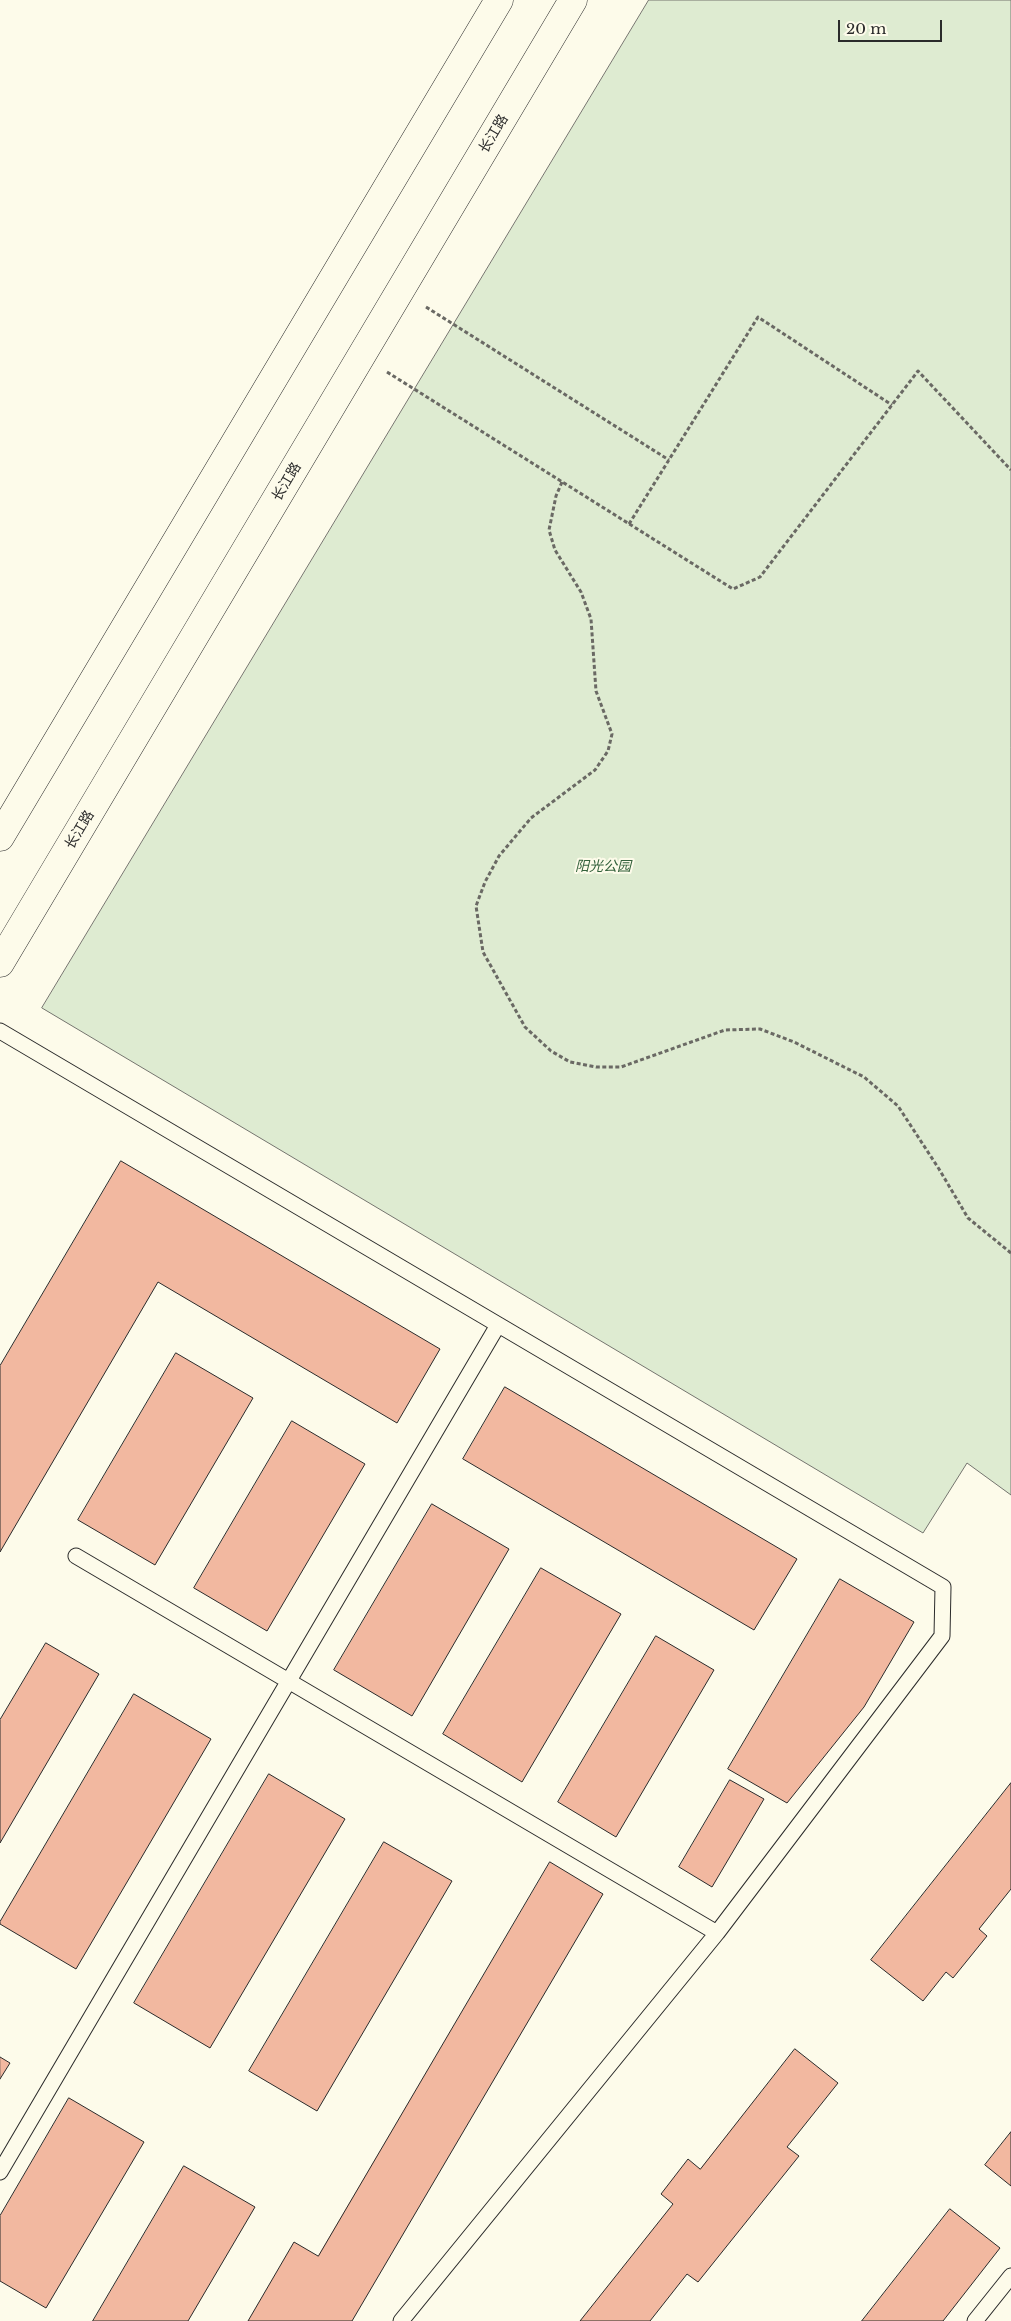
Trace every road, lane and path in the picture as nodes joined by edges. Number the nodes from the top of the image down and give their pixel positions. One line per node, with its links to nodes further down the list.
1 (499, 0): 10 (street)
2 (573, 0): 3 (street, 长江路)
3 (400, 291): 4 (street, 长江路); 6 (path)
4 (362, 356): 8 (path); 11 (street, 长江路)
5 (892, 405): 6 (path); 7 (path); 9 (path)
6 (669, 460): 9 (path)
7 (1011, 470)
8 (562, 482): 9 (path); 13 (path)
9 (630, 524)
10 (0, 837)
11 (0, 963)
12 (0, 1031): 14 (lane)
13 (1011, 1253)
14 (498, 1325): 16 (lane); 17 (lane)
15 (76, 1556): 16 (lane)
16 (288, 1681): 17 (lane); 18 (lane)
17 (717, 1933): 20 (lane)
18 (0, 2172)
19 (1011, 2276): 21 (lane)
20 (401, 2321)
21 (975, 2321)

